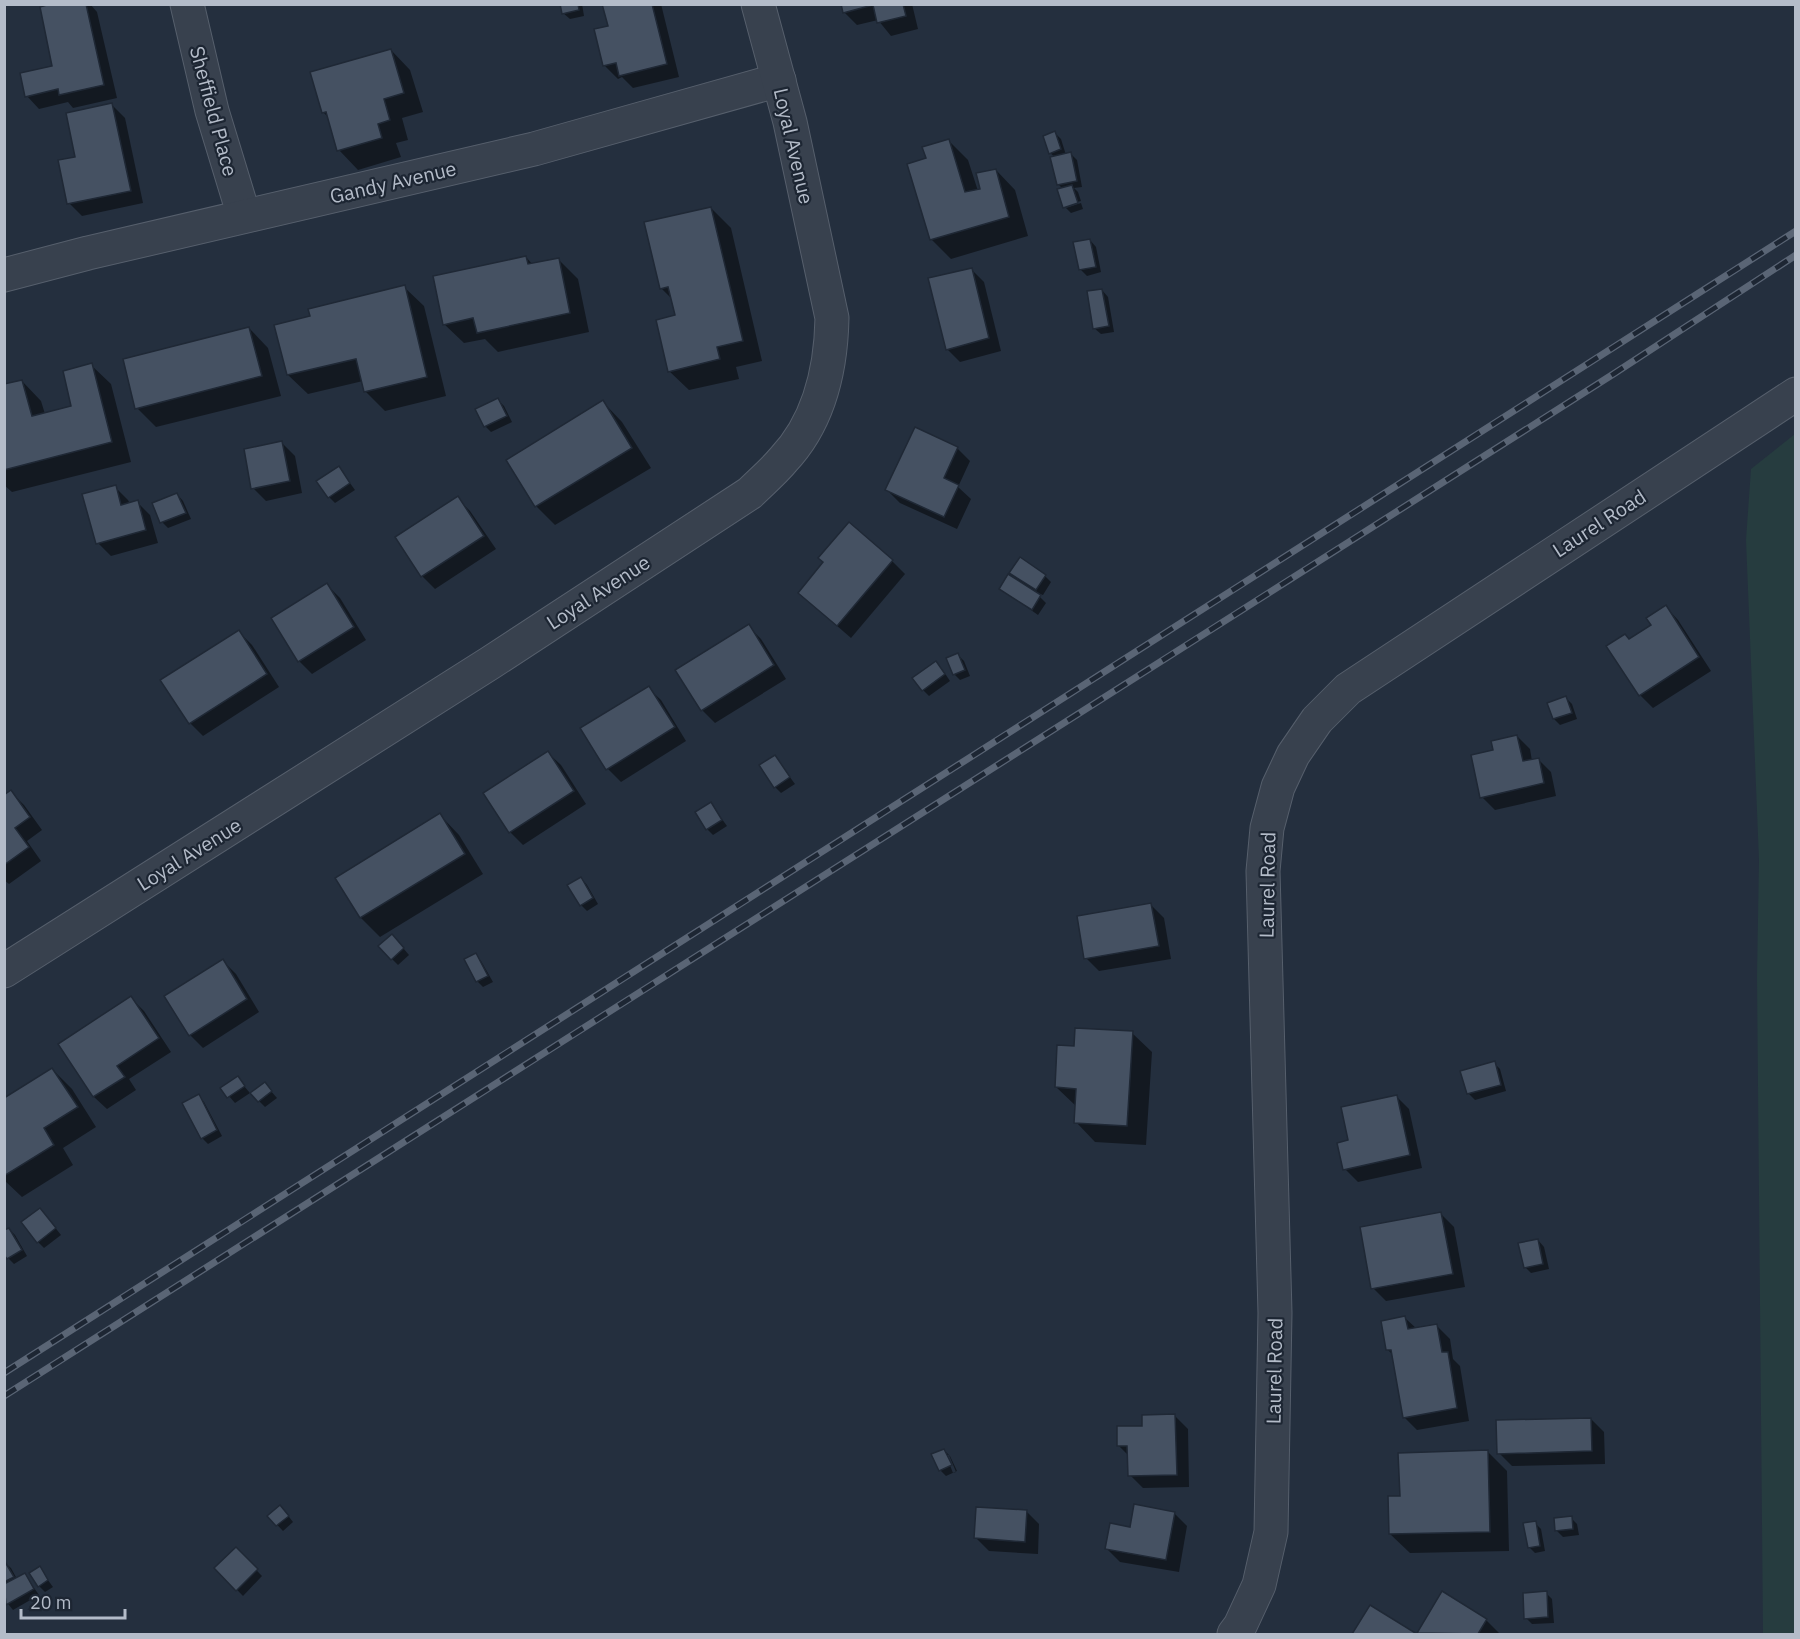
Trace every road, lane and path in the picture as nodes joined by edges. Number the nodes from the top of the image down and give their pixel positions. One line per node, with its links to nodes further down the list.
1 (187, 4): 4 (street, Sheffield Place)
2 (758, 4): 3 (street, Loyal Avenue)
3 (779, 80): 4 (street, Gandy Avenue); 7 (street, Loyal Avenue)
4 (244, 216): 5 (street, Gandy Avenue)
5 (4, 275)
6 (1796, 394): 8 (street, Laurel Road)
7 (4, 971)
8 (1234, 1635)

